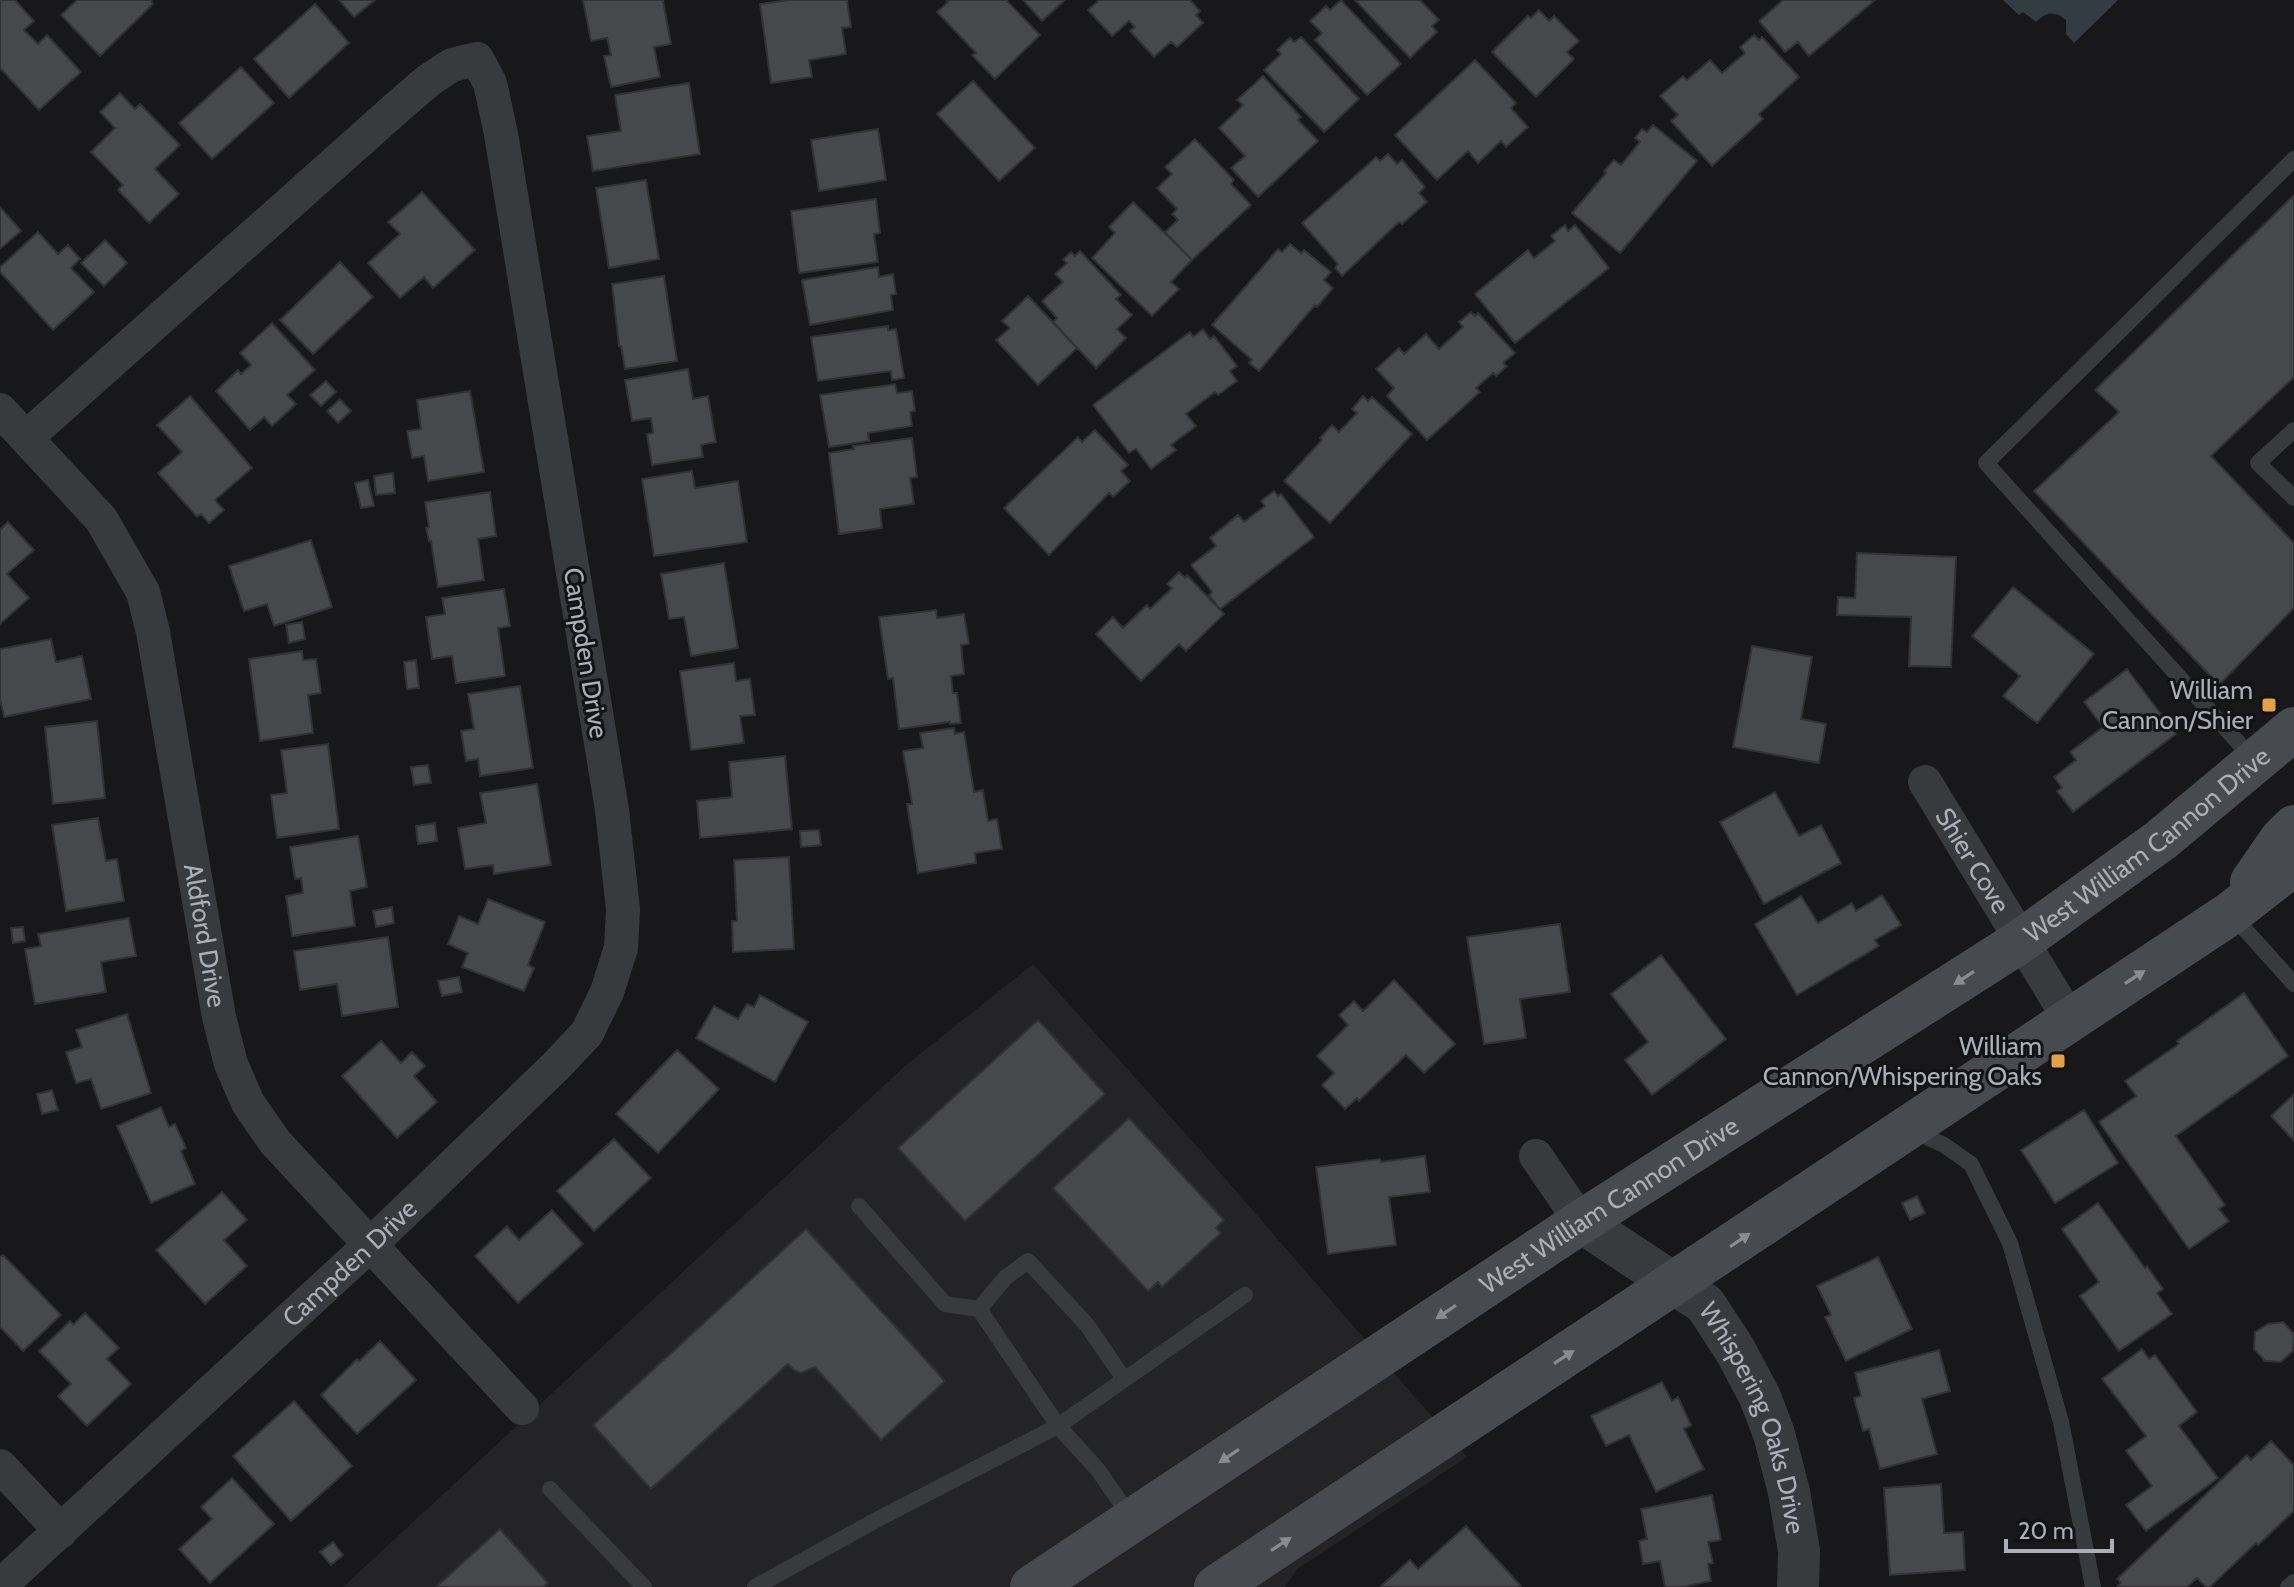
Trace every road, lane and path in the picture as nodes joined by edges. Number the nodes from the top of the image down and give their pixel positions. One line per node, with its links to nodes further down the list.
1 (2294, 159): 7 (lane)
2 (0, 410): 4 (street, Aldford Drive)
3 (2294, 430): 5 (lane)
4 (27, 437): 18 (street, Aldford Drive); 18 (street, Campden Drive)
5 (2294, 498)
6 (2294, 729): 7 (main road, West William Cannon Drive)
7 (2256, 762): 11 (main road, West William Cannon Drive)
8 (1925, 782): 11 (street, Shier Cove)
9 (2293, 839): 10 (main road)
10 (2231, 913): 12 (lane); 13 (main road, one-way to 10)
11 (2021, 941): 13 (street, Shier Cove); 17 (main road, West William Cannon Drive, one-way to 17)
12 (2294, 984)
13 (2070, 1020): 14 (main road)
14 (1909, 1128): 19 (main road, one-way to 14); 36 (lane)
15 (1536, 1156): 17 (street)
16 (859, 1206): 21 (lane)
17 (1581, 1222): 19 (street, Whispering Oaks Drive); 27 (main road, West William Cannon Drive, one-way to 27)
18 (371, 1244): 23 (street, Aldford Drive); 28 (street, Campden Drive)
19 (1675, 1284): 30 (main road, one-way to 19); 35 (street, Whispering Oaks Drive)
20 (1245, 1295): 22 (lane)
21 (979, 1309): 22 (lane); 24 (lane)
22 (1124, 1379): 24 (lane)
23 (522, 1408)
24 (1058, 1426): 27 (lane); 33 (lane)
25 (0, 1466): 28 (street)
26 (550, 1489): 32 (lane)
27 (1133, 1520): 34 (main road, West William Cannon Drive)
28 (61, 1531): 31 (street, Campden Drive)
29 (2294, 1582): 37 (lane)
30 (1224, 1585)
31 (0, 1586)
32 (644, 1587)
33 (755, 1587)
34 (1032, 1587)
35 (1798, 1587)
36 (2093, 1587)
37 (2288, 1587)

